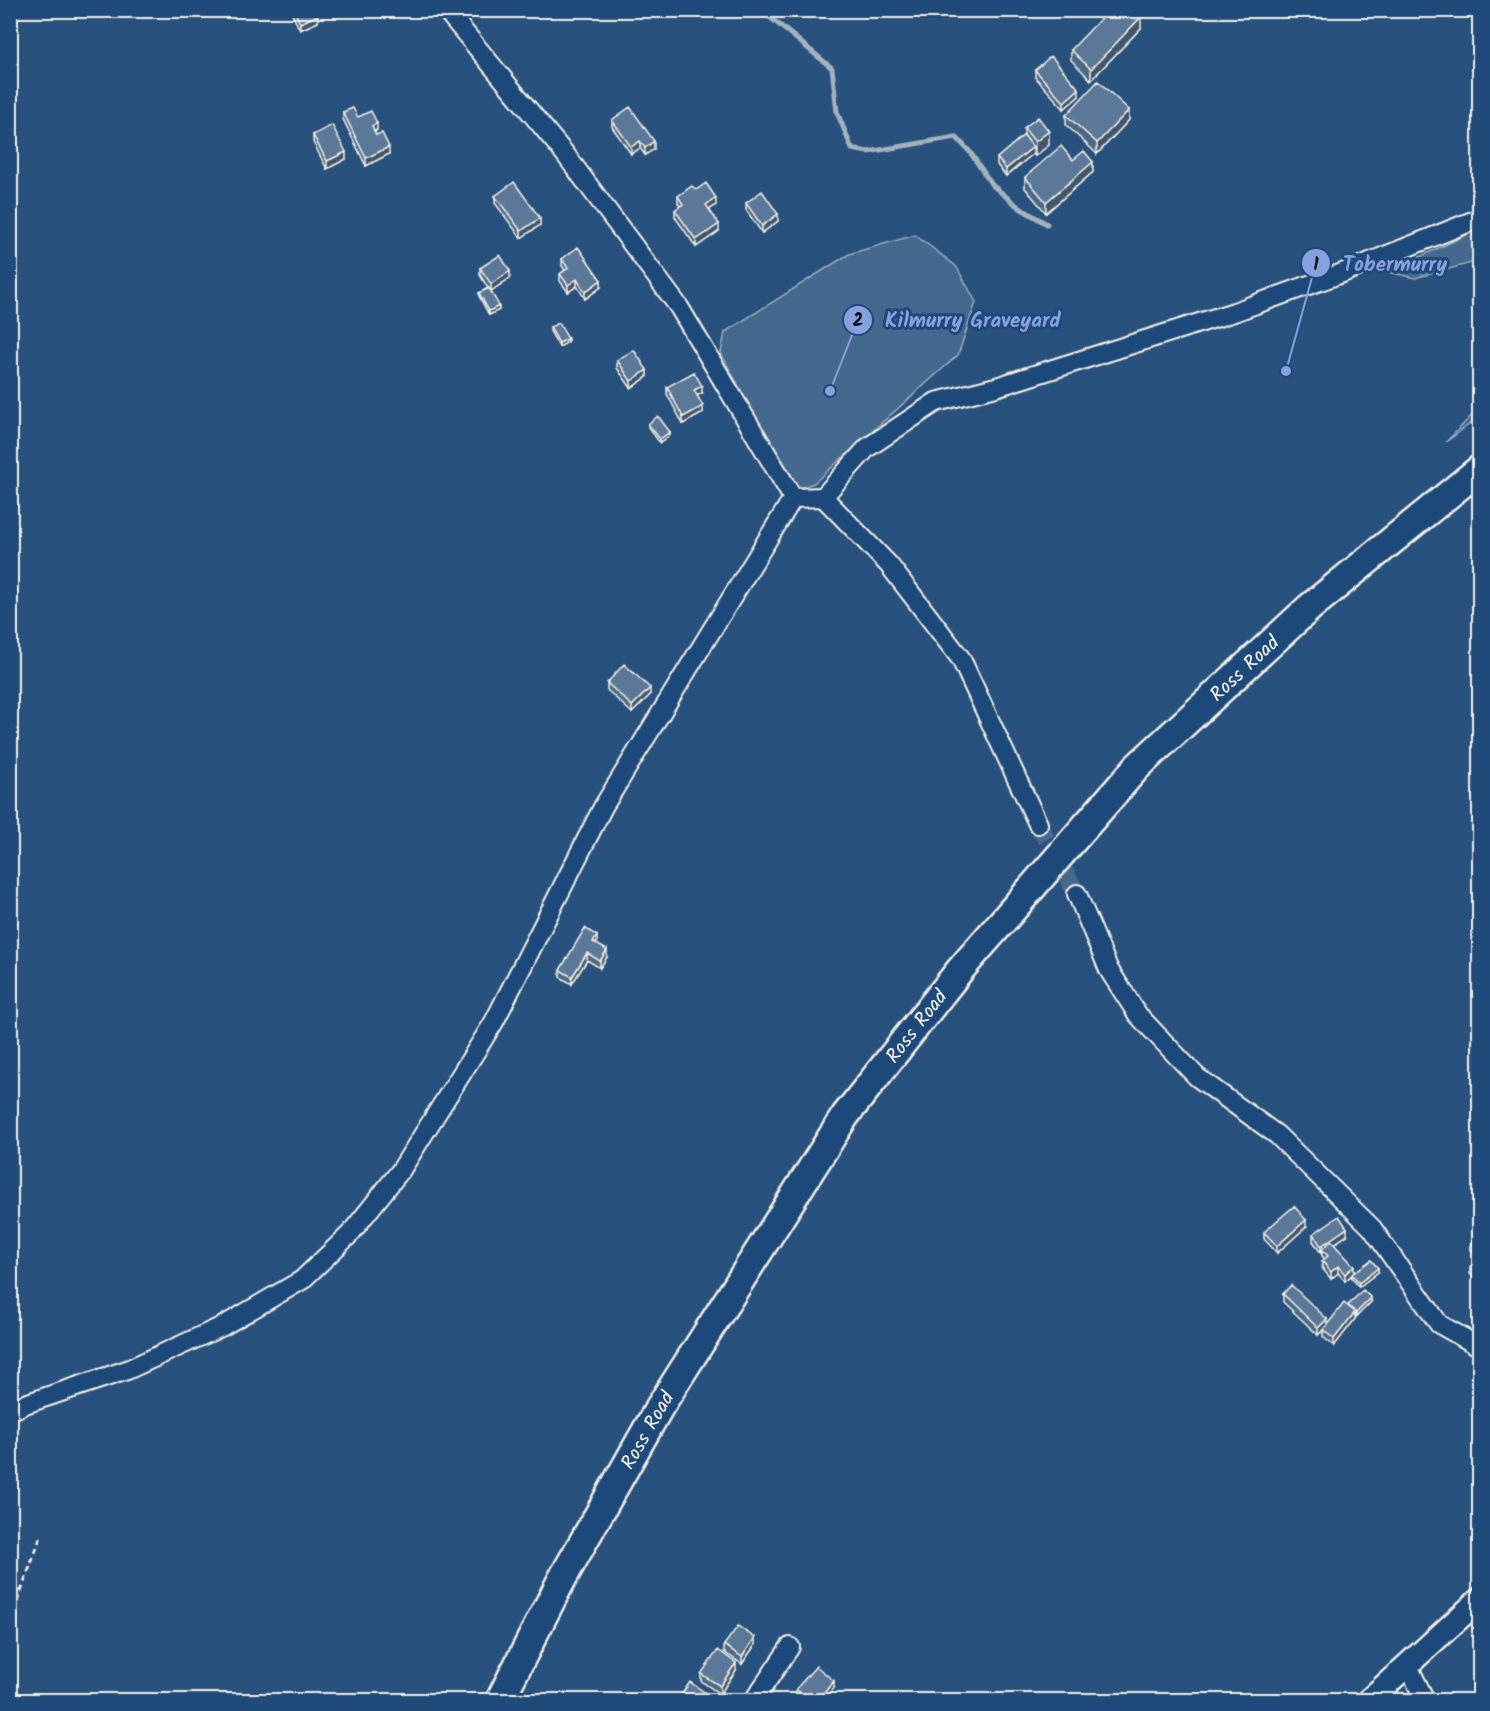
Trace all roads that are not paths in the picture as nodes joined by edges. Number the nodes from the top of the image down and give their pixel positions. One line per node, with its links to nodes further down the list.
1 (446, 10): 5 (street)
2 (1479, 218): 4 (street)
3 (1479, 469): 13 (main road, Ross Road)
4 (823, 497): 5 (street); 6 (street)
5 (793, 498): 9 (street)
6 (1038, 824)
7 (1077, 894): 8 (street)
8 (1479, 1347)
9 (10, 1411)
10 (1479, 1599): 12 (street)
11 (790, 1647): 14 (street)
12 (1408, 1666): 15 (street); 16 (street)
13 (500, 1701)
14 (754, 1701)
15 (1369, 1701)
16 (1425, 1701)

